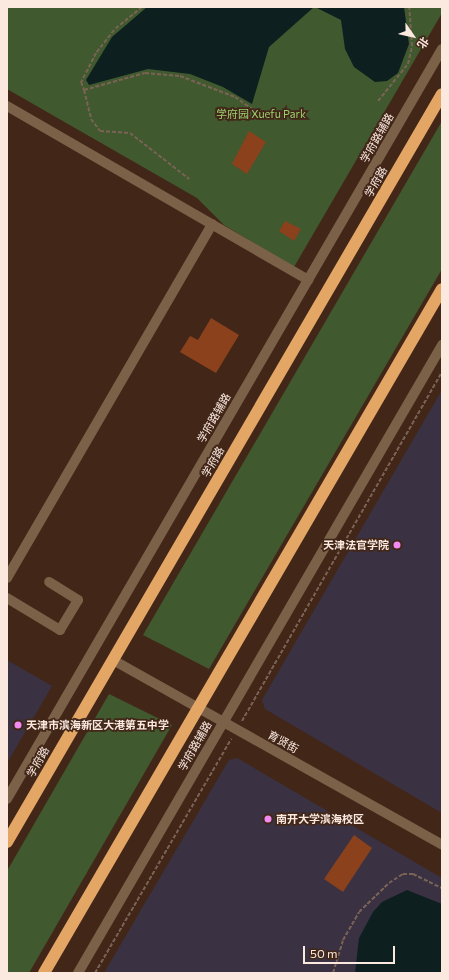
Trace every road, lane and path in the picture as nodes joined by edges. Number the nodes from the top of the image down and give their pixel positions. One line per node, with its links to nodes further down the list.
1 (142, 7): 4 (path)
2 (409, 7): 6 (path)
3 (442, 49): 11 (street, 学府路辅路)
4 (84, 90): 8 (path); 9 (path)
5 (442, 94): 18 (highway, 学府路)
6 (378, 101)
7 (7, 106): 10 (street)
8 (265, 118)
9 (189, 179)
10 (212, 224): 11 (street); 15 (street)
11 (308, 280): 22 (street, 学府路辅路)
12 (442, 289): 19 (highway)
13 (442, 345): 20 (street, 学府路辅路)
14 (442, 372): 21 (path)
15 (7, 578)
16 (49, 582): 17 (street)
17 (7, 598)
18 (113, 660): 19 (street, 育贤街); 23 (highway, 学府路)
19 (198, 708): 20 (street, 育贤街); 26 (highway)
20 (223, 722): 21 (street, 育贤街); 27 (street, 学府路辅路)
21 (237, 730): 24 (street, 育贤街); 28 (path)
22 (7, 799)
23 (7, 842)
24 (442, 845)
25 (442, 888): 29 (path)
26 (44, 973)
27 (78, 973)
28 (94, 973)
29 (333, 973)

